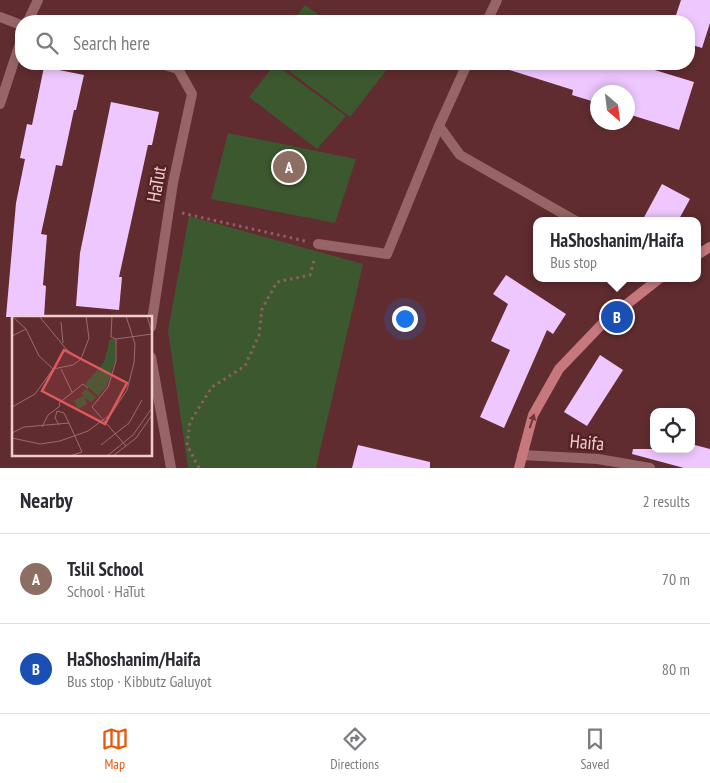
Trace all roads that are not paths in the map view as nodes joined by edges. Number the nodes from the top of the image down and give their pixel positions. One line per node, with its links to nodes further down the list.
1 (38, 0): 3 (street)
2 (497, 0): 4 (street)
3 (31, 15)
4 (490, 15)
5 (0, 17): 6 (street)
6 (15, 23)
7 (15, 58): 10 (street)
8 (179, 70): 15 (street, HaTut)
9 (464, 70): 11 (street)
10 (0, 104)
11 (438, 126): 12 (street); 13 (street)
12 (569, 217)
13 (318, 244)
14 (647, 282): 17 (street, one-way to 14)
15 (152, 320)
16 (152, 363): 18 (street)
17 (522, 455): 19 (street); 20 (street, Haifa)
18 (171, 468)
19 (519, 468)
20 (650, 468)

